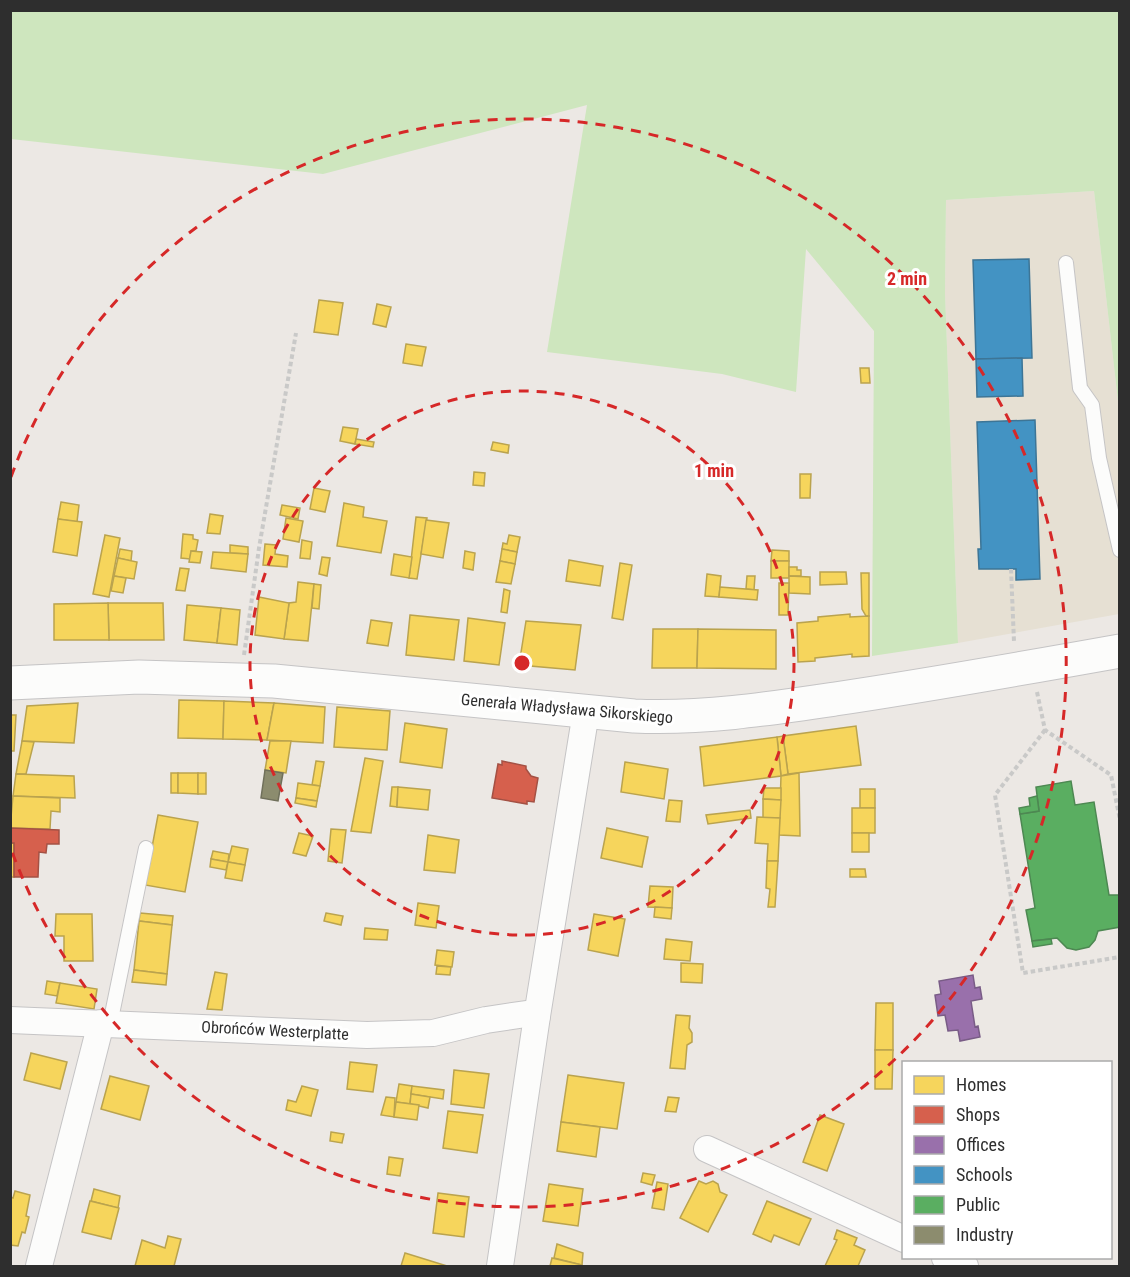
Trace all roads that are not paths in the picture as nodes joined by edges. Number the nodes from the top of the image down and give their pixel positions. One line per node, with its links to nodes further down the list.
1 (1066, 263): 2 (lane)
2 (1119, 550)
3 (1119, 651): 5 (street, Generała Władysława Sikorskiego)
4 (10, 683): 5 (street, Generała Władysława Sikorskiego)
5 (586, 712): 7 (street)
6 (146, 848): 9 (lane)
7 (537, 1016): 9 (street, Obrońców Westerplatte); 14 (street)
8 (10, 1020): 9 (street, Obrońców Westerplatte)
9 (105, 1024): 13 (street)
10 (707, 1149): 11 (street)
11 (902, 1239)
12 (949, 1259): 15 (street)
13 (39, 1266)
14 (500, 1266)
15 (965, 1266)

